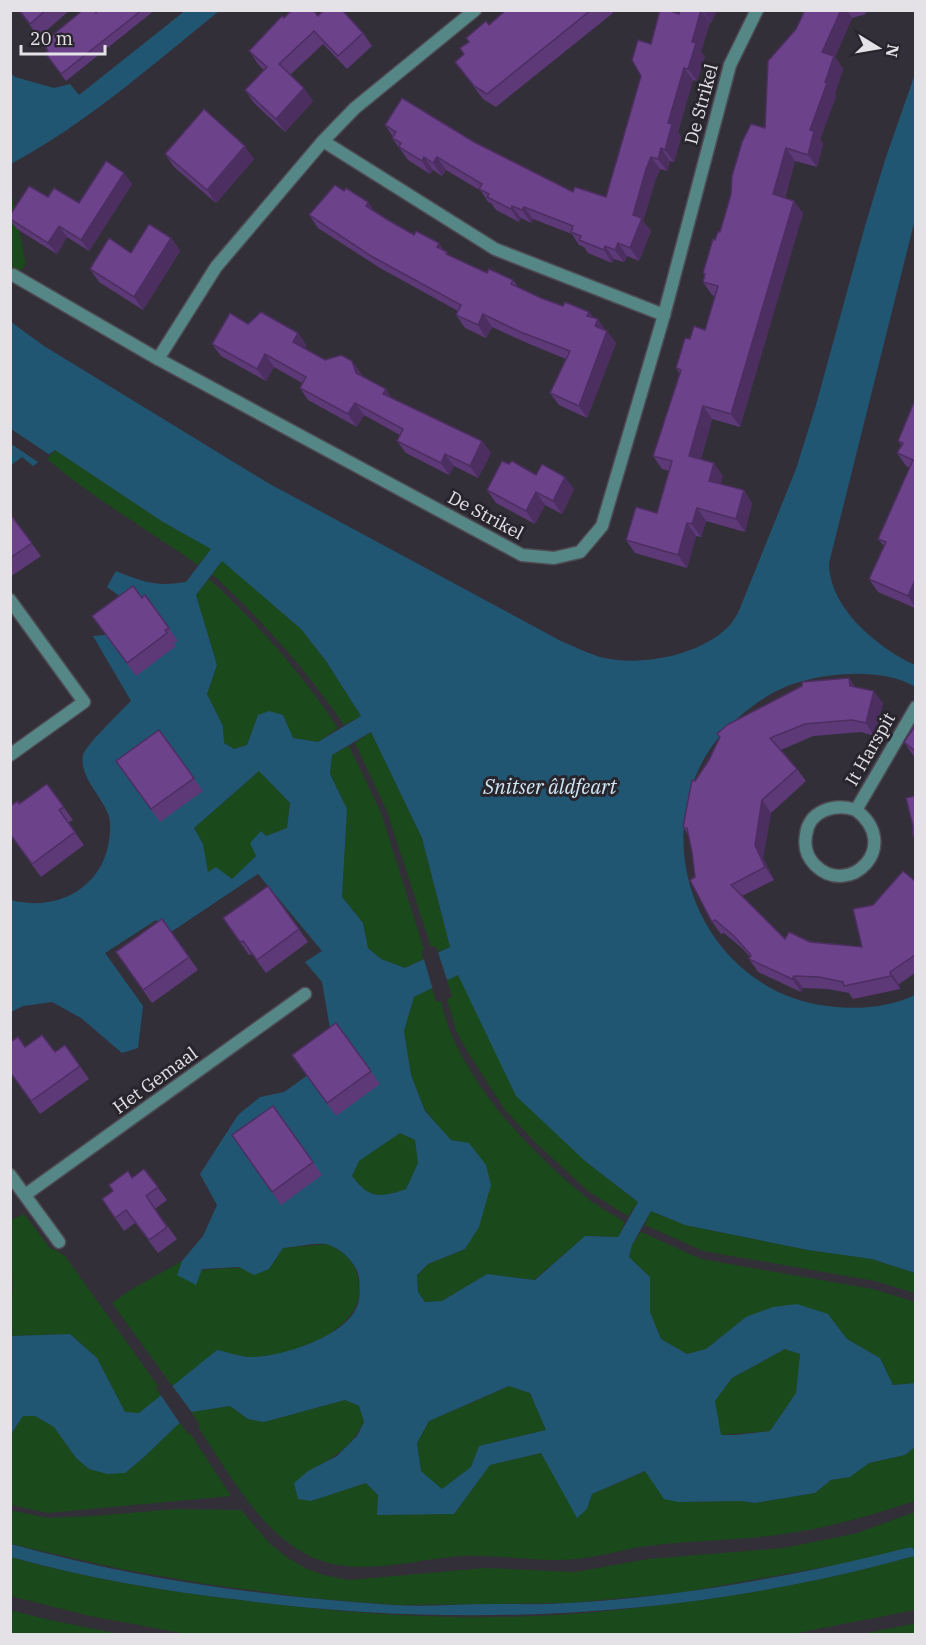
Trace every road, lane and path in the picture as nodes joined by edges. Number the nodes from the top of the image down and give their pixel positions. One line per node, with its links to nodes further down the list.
1 (475, 10): 3 (street)
2 (757, 10): 5 (street, De Strikel)
3 (323, 141): 5 (street); 6 (street)
4 (13, 275): 6 (street, De Strikel)
5 (664, 315): 6 (street, De Strikel)
6 (158, 358)
7 (10, 600): 9 (street)
8 (914, 709): 10 (street, It Harspit)
9 (10, 755)
10 (856, 810): 10 (street, It Harspit)
11 (305, 994): 13 (street, Het Gemaal)
12 (10, 1175): 13 (street)
13 (25, 1195): 14 (street)
14 (59, 1242)

